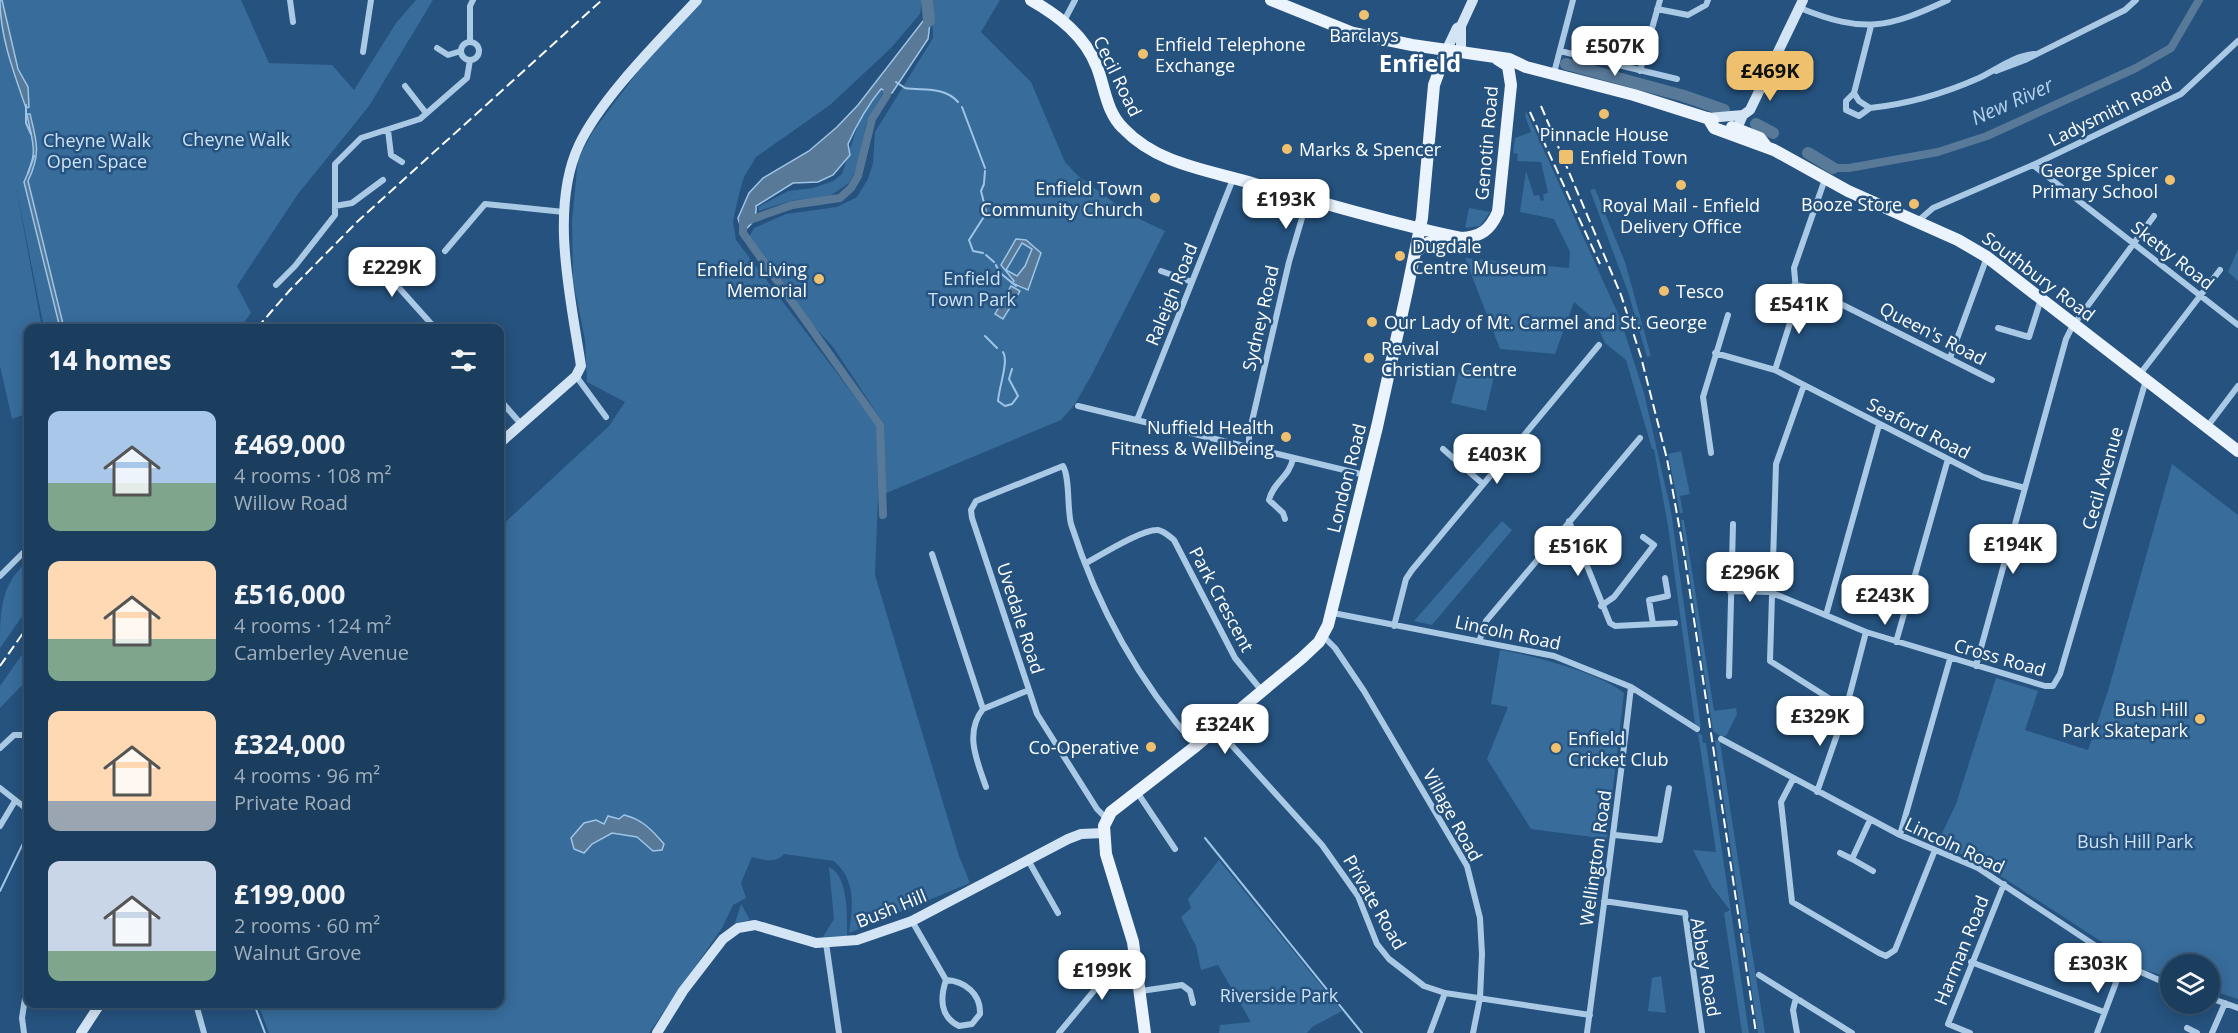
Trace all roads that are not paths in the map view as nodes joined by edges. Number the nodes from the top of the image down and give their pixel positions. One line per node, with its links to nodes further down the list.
1 (290, 0): 17 (street)
2 (371, 0): 27 (street)
3 (473, 0): 20 (street)
4 (697, 0): 49 (street)
5 (1031, 0): 16 (main road, Cecil Road)
6 (1075, 0): 16 (street)
7 (1271, 0): 23 (main road, Southbury Road)
8 (1473, 0): 18 (street)
9 (1573, 0): 26 (street)
10 (1660, 0): 15 (street)
11 (1708, 0): 15 (street)
12 (1948, 0): 19 (street)
13 (2136, 0): 36 (street)
14 (1802, 4): 19 (street); 37 (street)
15 (1658, 9): 31 (street)
16 (1064, 21): 44 (main road, Cecil Road)
17 (293, 22)
18 (1461, 26): 23 (street); 24 (street)
19 (1871, 26): 35 (street)
20 (470, 41): 25 (street); 28 (street)
21 (2238, 41): 43 (street, Ladysmith Road)
22 (437, 48): 25 (street)
23 (1447, 50): 24 (main road, Southbury Road); 52 (main road, London Road)
24 (1461, 50): 29 (main road, Southbury Road)
25 (461, 51): 28 (street)
26 (1560, 51): 31 (street); 32 (street)
27 (363, 52)
28 (470, 60): 38 (street)
29 (1502, 64): 30 (main road, Southbury Road); 30 (main road, Southbury Road); 53 (main road, Genotin Road)
30 (1526, 67): 32 (main road, Southbury Road)
31 (1640, 71): 33 (street)
32 (1554, 73): 39 (main road, Southbury Road)
33 (1677, 79)
34 (405, 86): 38 (street)
35 (1854, 93): 36 (street); 36 (street)
36 (1870, 108)
37 (1746, 112): 39 (street); 41 (street)
38 (426, 113): 40 (street)
39 (1708, 118): 41 (main road, Southbury Road)
40 (388, 130): 42 (street); 48 (street)
41 (1739, 134): 45 (main road, Southbury Road)
42 (402, 162)
43 (2033, 165): 51 (street, Ladysmith Road); 54 (street, Sketty Road)
44 (1233, 179): 47 (main road, Cecil Road); 61 (street, Raleigh Road)
45 (1825, 179): 51 (main road, Southbury Road); 63 (street)
46 (383, 180): 48 (street)
47 (1311, 200): 52 (main road, Cecil Road); 89 (street, Sydney Road)
48 (335, 206): 62 (street)
49 (564, 212): 56 (street); 75 (street)
50 (2154, 216): 54 (street)
51 (1918, 221): 58 (main road, Southbury Road)
52 (1419, 229): 53 (main road); 57 (main road, London Road)
53 (1461, 238): 57 (main road, Genotin Road)
54 (2134, 244): 64 (street, Sketty Road); 69 (street)
55 (366, 251): 67 (street)
56 (445, 251)
57 (1415, 252): 95 (main road, London Road)
58 (1987, 256): 65 (main road, Southbury Road); 73 (street)
59 (2220, 270): 64 (street)
60 (1161, 271): 61 (street)
61 (1192, 282): 83 (street, Raleigh Road)
62 (276, 285)
63 (1794, 285): 73 (street, Queen's Road); 74 (street)
64 (2202, 296): 68 (street, Sketty Road); 76 (street)
65 (2041, 299): 69 (main road, Southbury Road); 70 (street)
66 (1728, 315): 72 (street)
67 (431, 324)
68 (2238, 325)
69 (2072, 327): 76 (main road, Southbury Road); 97 (street)
70 (1998, 328)
71 (1599, 345): 96 (street)
72 (1715, 353): 74 (street, Seaford Road); 92 (street)
73 (1950, 358): 77 (street, Queen's Road)
74 (1775, 370): 78 (street, Seaford Road)
75 (576, 376): 82 (street); 84 (street)
76 (2143, 378): 86 (main road, Southbury Road); 122 (street, Cecil Avenue)
77 (1992, 380)
78 (1804, 385): 85 (street, Seaford Road); 108 (street)
79 (2238, 386): 86 (street)
80 (504, 405): 84 (street)
81 (1078, 406): 83 (street)
82 (606, 417)
83 (1137, 420): 89 (street)
84 (521, 424): 88 (street)
85 (1879, 425): 94 (street, Seaford Road); 111 (street)
86 (2207, 427): 91 (main road, Southbury Road)
87 (1640, 438): 99 (street)
88 (504, 439)
89 (1249, 446): 93 (street)
90 (1443, 449): 96 (street)
91 (2238, 451)
92 (1711, 453)
93 (1293, 458): 95 (street); 98 (street)
94 (1948, 459): 97 (street, Seaford Road); 118 (street)
95 (1365, 475): 110 (main road, London Road)
96 (1483, 484): 114 (street)
97 (2025, 488): 120 (street)
98 (1285, 519)
99 (1569, 521): 109 (street); 117 (street)
100 (1733, 524): 107 (street)
101 (1643, 537): 109 (street)
102 (24, 552): 105 (street)
103 (932, 554): 126 (street)
104 (1086, 563): 124 (street, Uvedale Road); 125 (street, Park Crescent); 132 (street)
105 (0, 576)
106 (1665, 578): 113 (street)
107 (1730, 591): 108 (street); 121 (street)
108 (1770, 592): 111 (street, Cross Road); 127 (street)
109 (1601, 606): 113 (street)
110 (1333, 613): 114 (street, Lincoln Road); 116 (main road, London Road)
111 (1826, 615): 115 (street, Cross Road)
112 (1675, 622): 113 (street)
113 (1653, 624)
114 (1394, 626): 117 (street, Lincoln Road)
115 (1866, 632): 118 (street, Cross Road); 127 (street)
116 (1323, 636): 125 (main road, London Road); 167 (street, Village Road)
117 (1480, 639): 123 (street, Lincoln Road)
118 (1896, 642): 119 (street, Cross Road)
119 (1950, 658): 120 (street, Cross Road); 147 (street)
120 (1976, 666): 122 (street, Cross Road)
121 (1729, 676)
122 (2053, 686)
123 (1631, 687): 129 (street, Lincoln Road); 146 (street, Wellington Road)
124 (1029, 690): 126 (street); 142 (street, Uvedale Road)
125 (1262, 691): 128 (main road, London Road)
126 (983, 709): 135 (street)
127 (1845, 709): 139 (street)
128 (1217, 729): 132 (main road, London Road); 166 (street, Private Road)
129 (1697, 729)
130 (24, 735): 133 (street)
131 (1721, 739): 134 (street, Lincoln Road)
132 (1196, 746): 138 (main road, London Road)
133 (0, 748)
134 (1793, 779): 139 (street, Lincoln Road); 149 (street)
135 (986, 787)
136 (0, 788): 140 (street)
137 (1669, 788): 146 (street)
138 (1136, 791): 142 (main road, London Road); 148 (street)
139 (1817, 792): 143 (street, Lincoln Road)
140 (15, 801): 141 (street); 144 (street)
141 (24, 807)
142 (1106, 818): 145 (main road)
143 (1870, 820): 147 (street, Lincoln Road); 151 (street)
144 (0, 826)
145 (1104, 833): 152 (street, Bush Hill); 159 (main road)
146 (1615, 835): 155 (street, Wellington Road)
147 (1900, 835): 149 (street, Lincoln Road)
148 (1175, 849)
149 (1935, 850): 154 (street, Lincoln Road)
150 (1840, 853): 151 (street)
151 (1852, 859): 153 (street)
152 (1028, 860): 156 (street); 157 (street, Bush Hill)
153 (1873, 871)
154 (2004, 884): 160 (street, Harman Road); 161 (street, Lincoln Road)
155 (1604, 901): 177 (street, Wellington Road); 189 (street, Abbey Road)
156 (1058, 913)
157 (912, 921): 158 (street, Bush Hill); 163 (street)
158 (826, 943): 182 (street, Bush Hill); 183 (street)
159 (1136, 958): 165 (main road); 184 (street)
160 (1971, 962): 176 (street); 192 (street, Harman Road)
161 (2123, 964): 164 (street, Lincoln Road); 176 (street)
162 (1759, 975): 168 (street)
163 (946, 980): 163 (street)
164 (2160, 981)
165 (1141, 991): 170 (street); 185 (main road)
166 (1445, 993): 167 (street, Private Road); 186 (street)
167 (1480, 998): 177 (street, Private Road); 187 (street, Village Road)
168 (1796, 998): 190 (street); 191 (street)
169 (2220, 1002): 171 (street)
170 (1193, 1003)
171 (2224, 1004): 175 (street); 195 (street)
172 (24, 1005): 179 (street)
173 (97, 1008): 180 (street)
174 (197, 1008): 181 (street)
175 (2238, 1008)
176 (2104, 1012): 193 (street)
177 (1590, 1015): 188 (street, Wellington Road)
178 (2187, 1028): 194 (street)
179 (24, 1033)
180 (81, 1033)
181 (204, 1033)
182 (657, 1033)
183 (839, 1033)
184 (1059, 1033)
185 (1144, 1033)
186 (1430, 1033)
187 (1473, 1033)
188 (1587, 1033)
189 (1702, 1033)
190 (1797, 1033)
191 (1852, 1033)
192 (1970, 1033)
193 (2097, 1033)
194 (2197, 1033)
195 (2212, 1033)

